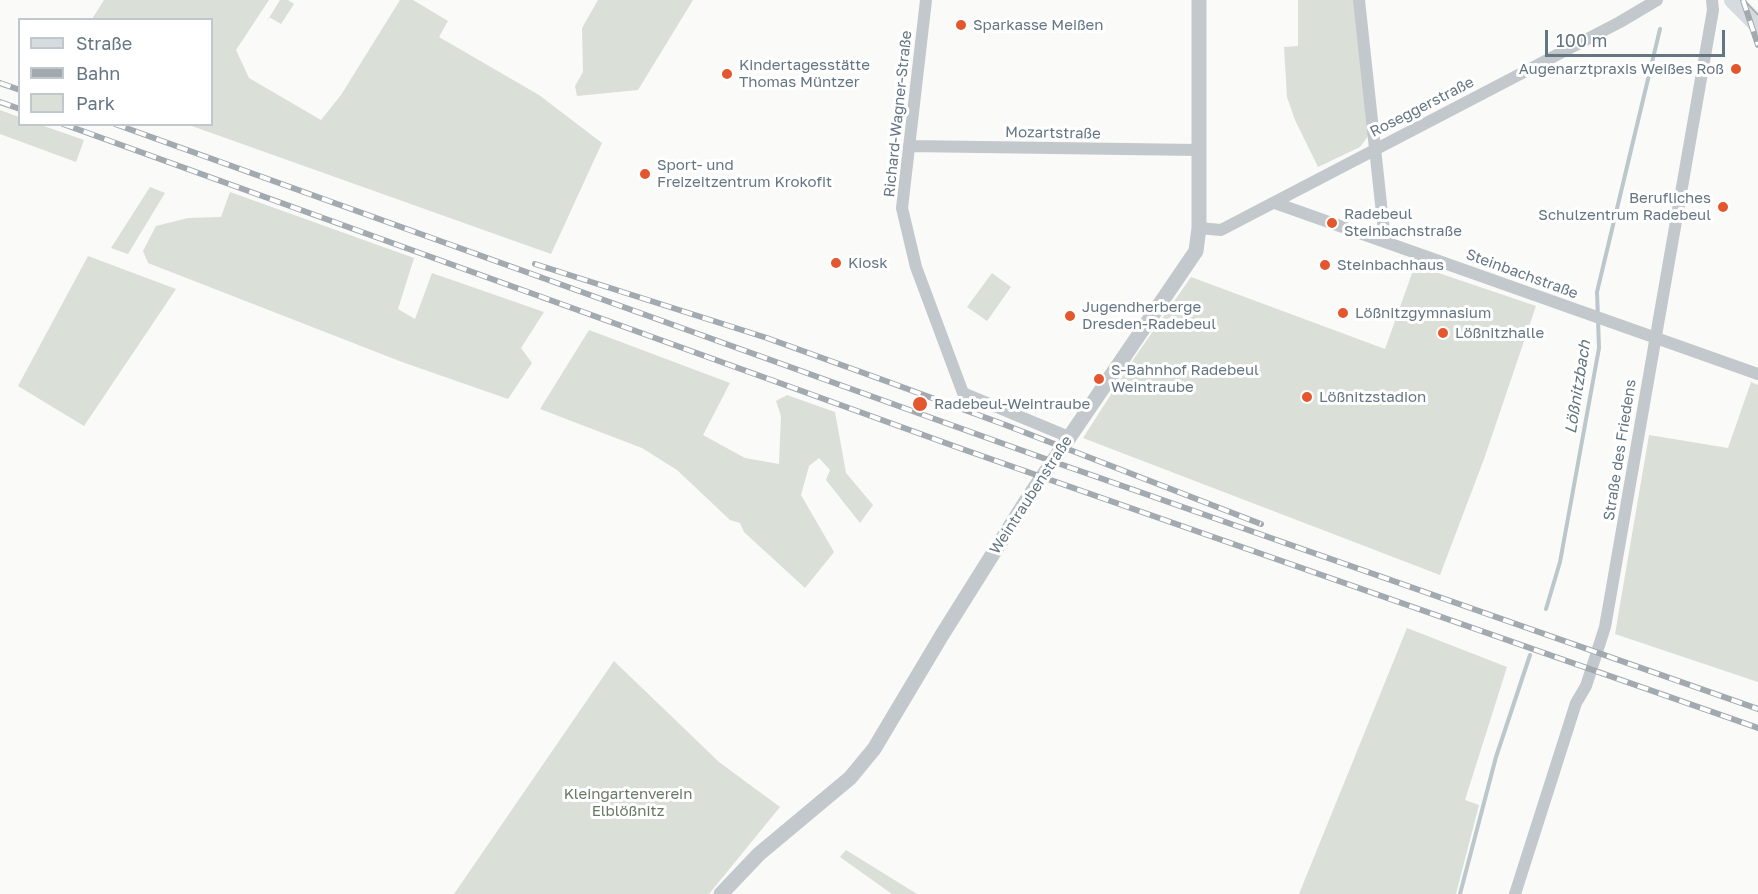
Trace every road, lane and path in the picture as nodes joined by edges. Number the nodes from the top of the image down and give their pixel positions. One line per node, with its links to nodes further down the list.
1 (926, 0): 8 (street, Richard-Wagner-Straße)
2 (1199, 0): 10 (street, Weintraubenstraße)
3 (1359, 0): 9 (street)
4 (1657, 0): 9 (street, Roseggerstraße)
5 (1712, 0): 14 (street, Straße des Friedens)
6 (1733, 0): 7 (main road)
7 (1758, 25)
8 (909, 146): 10 (street, Mozartstraße); 16 (street, Richard-Wagner-Straße)
9 (1375, 149): 11 (street, Roseggerstraße); 13 (street)
10 (1197, 150): 12 (street, Weintraubenstraße)
11 (1275, 203): 12 (street, Roseggerstraße); 13 (street, Steinbachstraße)
12 (1199, 228): 16 (street, Weintraubenstraße)
13 (1385, 241): 14 (street, Steinbachstraße)
14 (1654, 338): 15 (street, Steinbachstraße); 18 (street, Straße des Friedens)
15 (1758, 374)
16 (1069, 436): 17 (street, Weintraubenstraße)
17 (722, 894)
18 (1515, 894)

